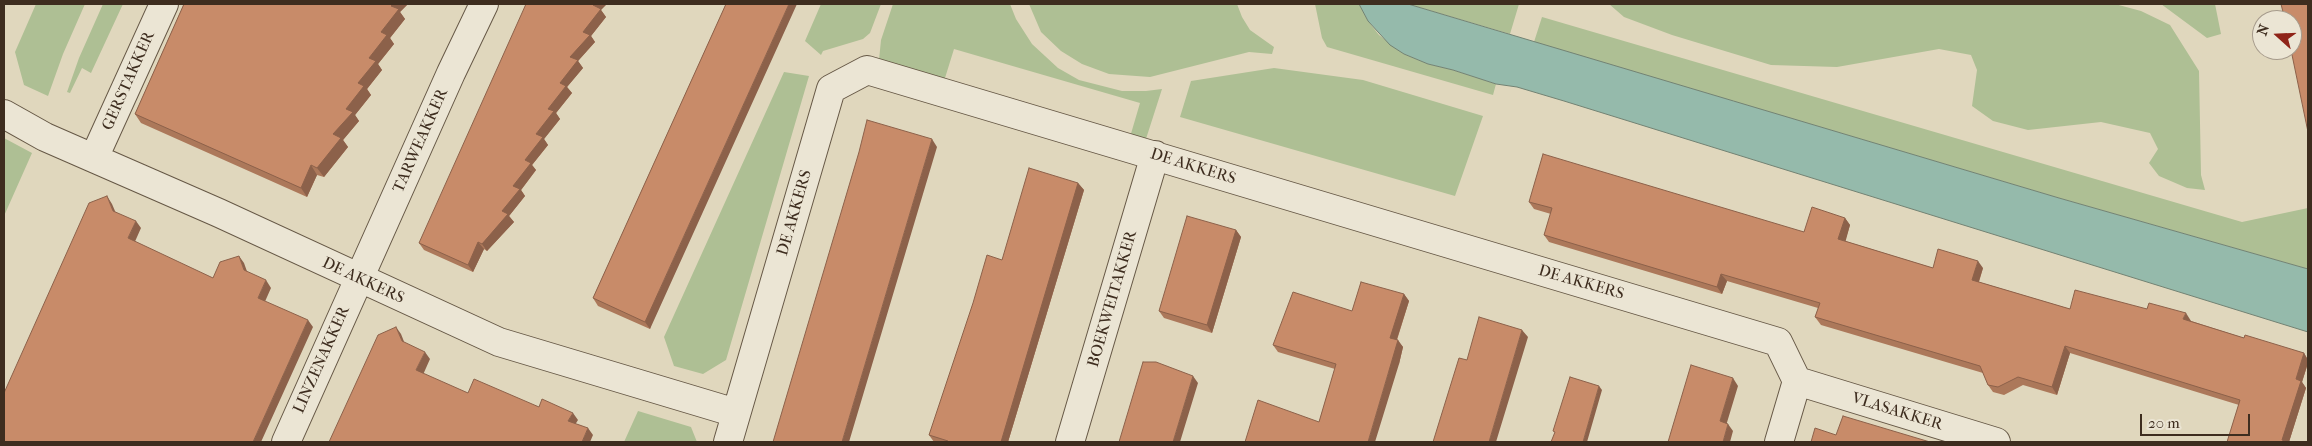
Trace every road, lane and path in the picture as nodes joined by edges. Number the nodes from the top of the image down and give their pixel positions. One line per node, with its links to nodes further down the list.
1 (164, 4): 5 (street, GERSTAKKER)
2 (484, 4): 6 (street, TARWEAKKER)
3 (4, 114): 5 (street, DE AKKERS)
4 (1155, 156): 7 (street, DE AKKERS); 8 (street, DE AKKERS); 11 (street, BOEKWEITAKKER)
5 (94, 158): 6 (street, DE AKKERS)
6 (359, 279): 8 (street, DE AKKERS); 9 (street, LINZENAKKER)
7 (1797, 381): 12 (street); 13 (street, VLASAKKER)
8 (736, 413): 10 (street, DE AKKERS)
9 (286, 442)
10 (728, 442)
11 (1070, 442)
12 (1779, 442)
13 (1996, 442)

